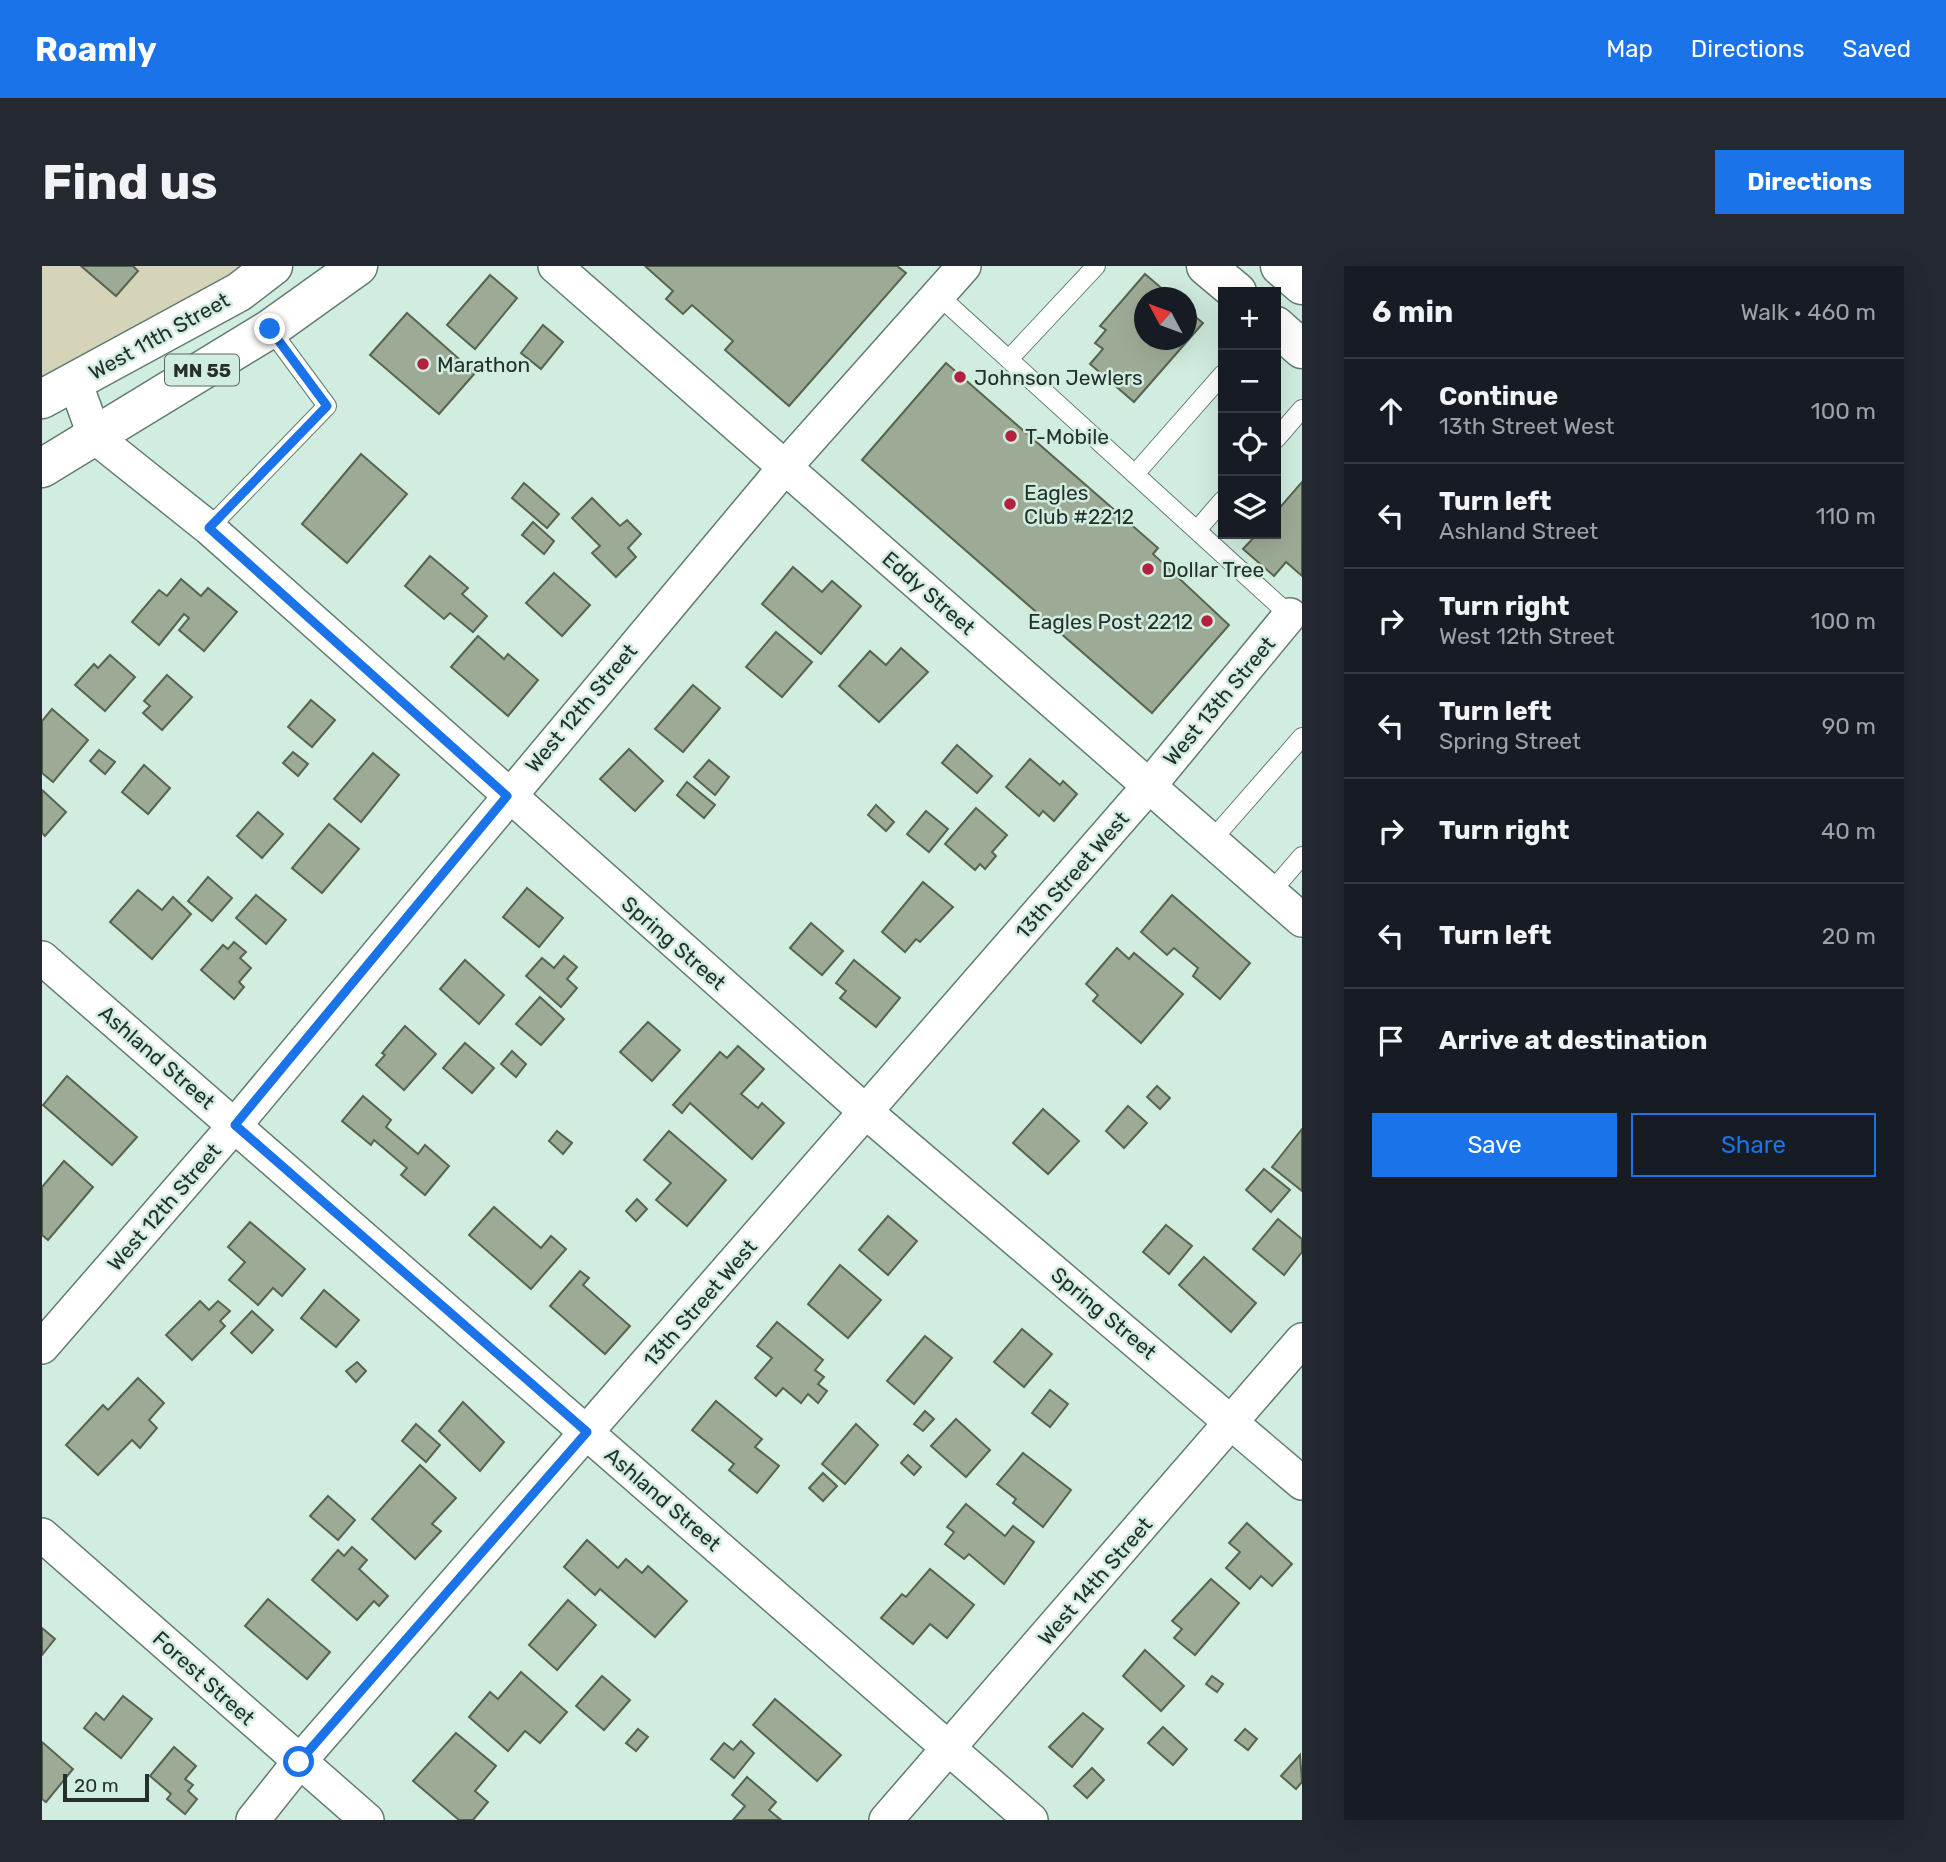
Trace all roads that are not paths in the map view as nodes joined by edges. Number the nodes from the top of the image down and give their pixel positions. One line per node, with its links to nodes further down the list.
1 (273, 266): 14 (highway, West 11th Street / MN 55)
2 (358, 266): 9 (highway, MN 55)
3 (555, 266): 18 (street, Eddy Street)
4 (964, 266): 8 (street, West 12th Street)
5 (1096, 266): 12 (lane)
6 (1206, 266): 7 (highway)
7 (1231, 287)
8 (938, 295): 12 (lane); 18 (street, West 12th Street)
9 (270, 329): 17 (highway, MN 55); 22 (lane)
10 (1281, 330): 11 (highway)
11 (1302, 349)
12 (1009, 359): 20 (lane)
13 (1218, 380): 20 (lane)
14 (58, 391): 17 (street)
15 (1302, 409): 16 (lane)
16 (1281, 433)
17 (95, 437): 19 (highway, MN 55); 22 (street, Spring Street)
18 (785, 467): 26 (street, Eddy Street); 27 (street, West 12th Street)
19 (42, 468)
20 (1135, 474): 23 (lane)
21 (1218, 506): 23 (lane)
22 (209, 528): 27 (street, Spring Street)
23 (1197, 530): 24 (lane)
24 (1296, 620): 26 (street, West 13th Street)
25 (1302, 737): 28 (lane)
26 (1149, 786): 28 (street, Eddy Street); 33 (street, 13th Street West)
27 (507, 796): 33 (street, Spring Street); 34 (street, West 12th Street)
28 (1211, 841): 30 (street, Eddy Street)
29 (1302, 856): 30 (lane)
30 (1270, 893): 31 (street, Eddy Street)
31 (1302, 920)
32 (42, 958): 34 (street, Ashland Street)
33 (866, 1112): 37 (street, Spring Street); 38 (street, 13th Street West)
34 (235, 1125): 36 (street, West 12th Street); 38 (street, Ashland Street)
35 (1302, 1340): 37 (street, West 14th Street)
36 (42, 1348)
37 (1233, 1422): 39 (street, Spring Street); 41 (street, West 14th Street)
38 (587, 1432): 41 (street, Ashland Street); 42 (street, 13th Street West)
39 (1302, 1483)
40 (42, 1535): 42 (street, Forest Street)
41 (949, 1748): 45 (street, West 14th Street); 46 (street, Ashland Street)
42 (299, 1762): 43 (street, 13th Street West); 44 (street, Forest Street)
43 (253, 1820)
44 (367, 1820)
45 (886, 1820)
46 (1031, 1820)

